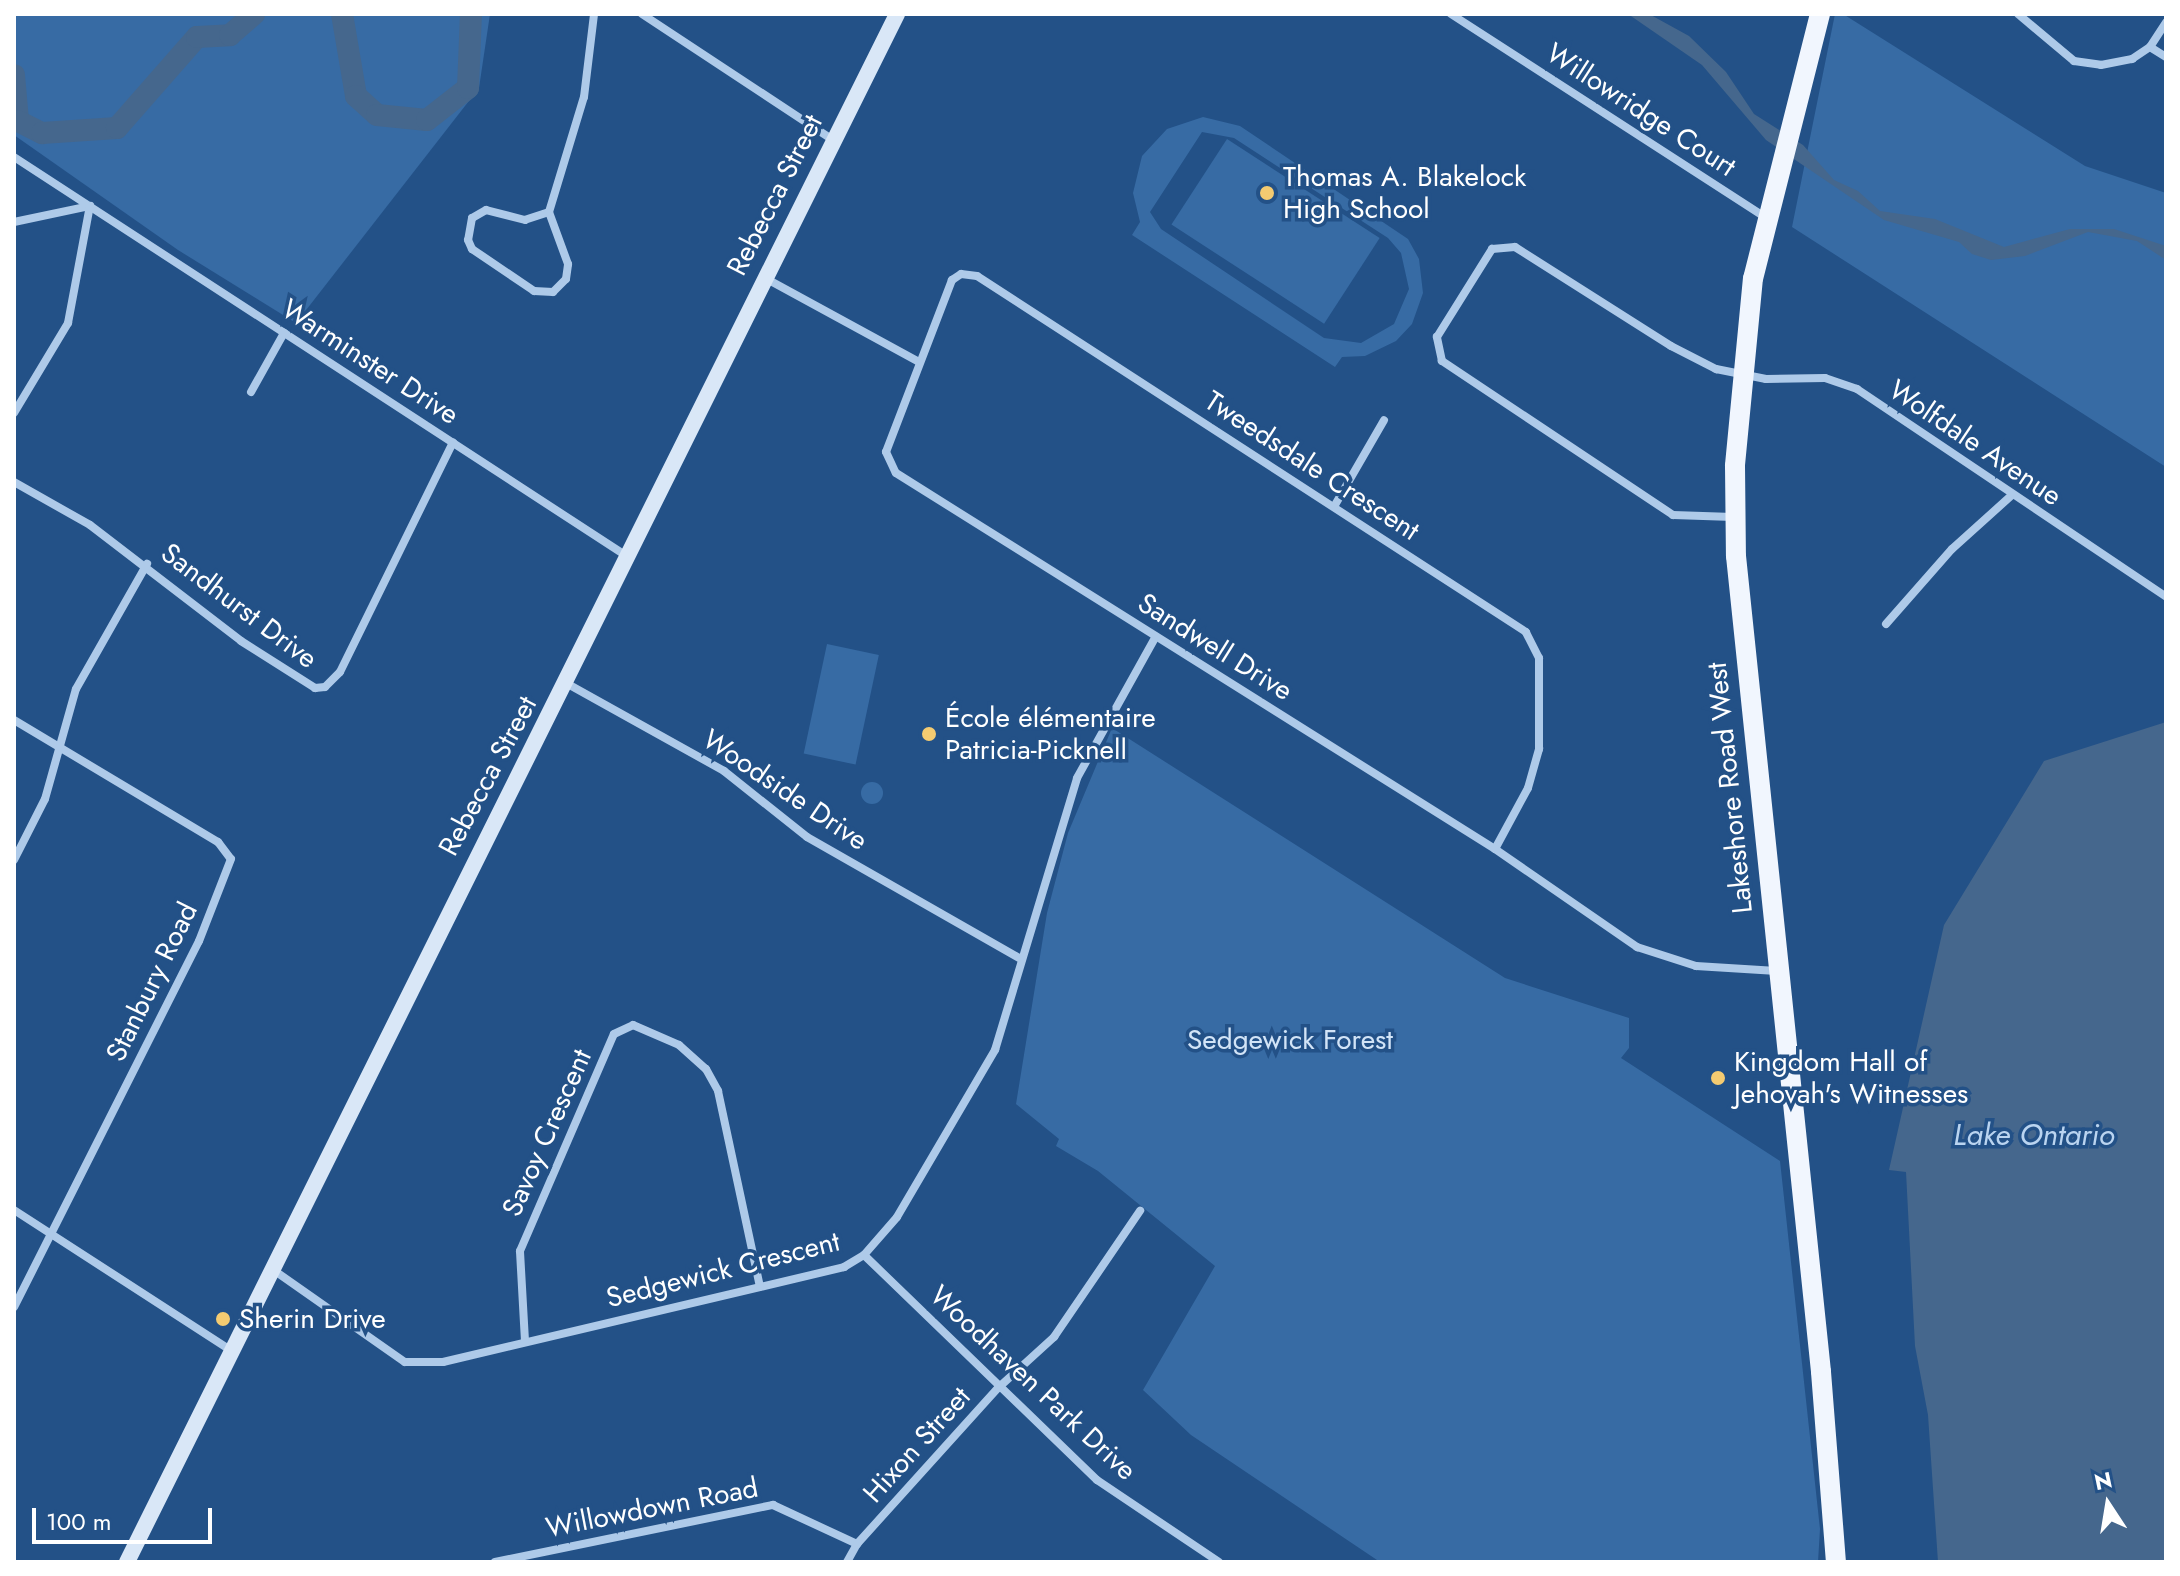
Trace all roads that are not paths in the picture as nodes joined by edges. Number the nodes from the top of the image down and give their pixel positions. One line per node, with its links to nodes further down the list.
1 (594, 14): 13 (street)
2 (642, 14): 10 (street)
3 (897, 14): 10 (main road, Rebecca Street)
4 (1451, 14): 14 (street, Willowridge Court)
5 (1820, 14): 14 (main road, Lakeshore Road West)
6 (2018, 14): 8 (street)
7 (2166, 22): 8 (street)
8 (2150, 47): 9 (street)
9 (2166, 57)
10 (833, 140): 16 (main road, Rebecca Street)
11 (14, 157): 12 (street, Warminster Drive)
12 (90, 206): 15 (street); 17 (street, Warminster Drive); 21 (street)
13 (549, 212): 13 (street)
14 (1767, 218): 19 (main road, Lakeshore Road West)
15 (14, 222)
16 (762, 277): 18 (street); 28 (main road, Rebecca Street)
17 (284, 333): 20 (street); 23 (street, Warminster Drive)
18 (919, 362): 26 (street, Tweedsdale Crescent); 32 (street, Sandwell Drive)
19 (1743, 376): 25 (street, Wolfdale Avenue); 27 (main road, Lakeshore Road West); 27 (street)
20 (251, 392)
21 (14, 413)
22 (1384, 420): 26 (street)
23 (453, 442): 28 (street, Warminster Drive); 29 (street, Sandhurst Drive)
24 (14, 482): 29 (street, Sandhurst Drive)
25 (2012, 495): 30 (street, Wolfdale Avenue); 31 (street)
26 (1335, 505): 36 (street, Tweedsdale Crescent)
27 (1735, 517): 39 (main road, Lakeshore Road West)
28 (625, 555): 33 (main road, Rebecca Street)
29 (147, 564): 35 (street)
30 (2166, 597)
31 (1886, 624)
32 (1156, 636): 36 (street, Sandwell Drive); 38 (street, Sedgewick Crescent)
33 (566, 683): 38 (street, Woodside Drive); 44 (main road, Rebecca Street)
34 (14, 720): 35 (street)
35 (58, 749): 37 (street); 42 (street, Stanbury Road)
36 (1495, 849): 39 (street, Sandwell Drive)
37 (14, 860)
38 (1021, 959): 43 (street, Sedgewick Crescent)
39 (1777, 971): 55 (main road, Lakeshore Road West)
40 (14, 1210): 42 (street)
41 (1140, 1211): 49 (street, Hixon Street)
42 (49, 1234): 46 (street, Stanbury Road); 48 (street)
43 (864, 1255): 45 (street, Sedgewick Crescent); 49 (street, Woodhaven Park Drive)
44 (271, 1268): 47 (street, Sedgewick Crescent); 48 (main road, Rebecca Street)
45 (760, 1287): 47 (street, Sedgewick Crescent); 47 (street, Savoy Crescent)
46 (14, 1307)
47 (525, 1341)
48 (229, 1349): 51 (main road, Rebecca Street)
49 (998, 1388): 50 (street, Hixon Street); 54 (street, Woodhaven Park Drive)
50 (857, 1544): 52 (street, Willowdown Road); 53 (street, Hixon Street)
51 (127, 1562)
52 (495, 1562)
53 (847, 1562)
54 (1219, 1562)
55 (1836, 1562)

